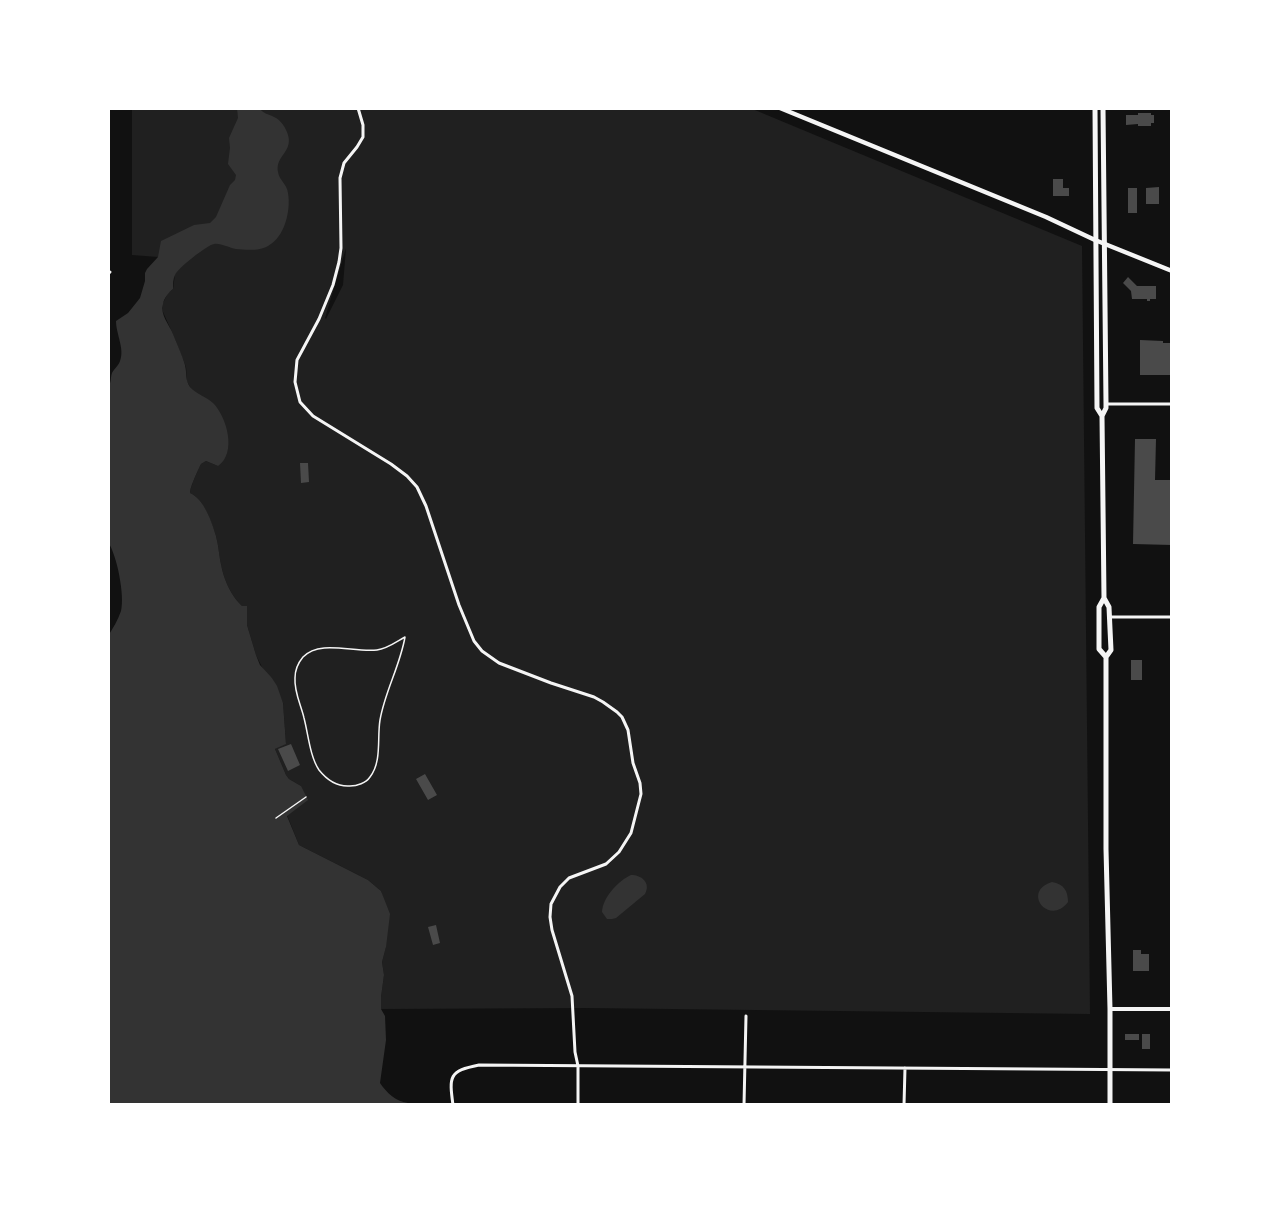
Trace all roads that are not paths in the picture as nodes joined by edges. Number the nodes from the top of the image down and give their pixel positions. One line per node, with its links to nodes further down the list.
1 (358, 108): 19 (street)
2 (781, 108): 5 (main road)
3 (1095, 108): 5 (main road)
4 (1103, 108): 6 (main road)
5 (1095, 240): 6 (main road); 10 (main road)
6 (1104, 243): 7 (main road); 8 (main road)
7 (1172, 271)
8 (1106, 404): 9 (street); 10 (main road)
9 (1172, 404)
10 (1102, 416): 11 (main road)
11 (1104, 598): 12 (main road); 15 (main road)
12 (1110, 617): 13 (street); 15 (main road)
13 (1172, 617)
14 (405, 637): 14 (lane)
15 (1106, 657): 16 (main road)
16 (1110, 1009): 17 (street); 22 (main road)
17 (1172, 1009)
18 (746, 1016): 20 (street)
19 (578, 1066): 20 (street); 24 (street); 25 (street)
20 (746, 1067): 21 (street); 26 (street)
21 (904, 1068): 22 (street); 27 (street)
22 (1110, 1070): 23 (street); 28 (main road)
23 (1172, 1070)
24 (453, 1105)
25 (578, 1105)
26 (744, 1105)
27 (904, 1105)
28 (1110, 1105)

